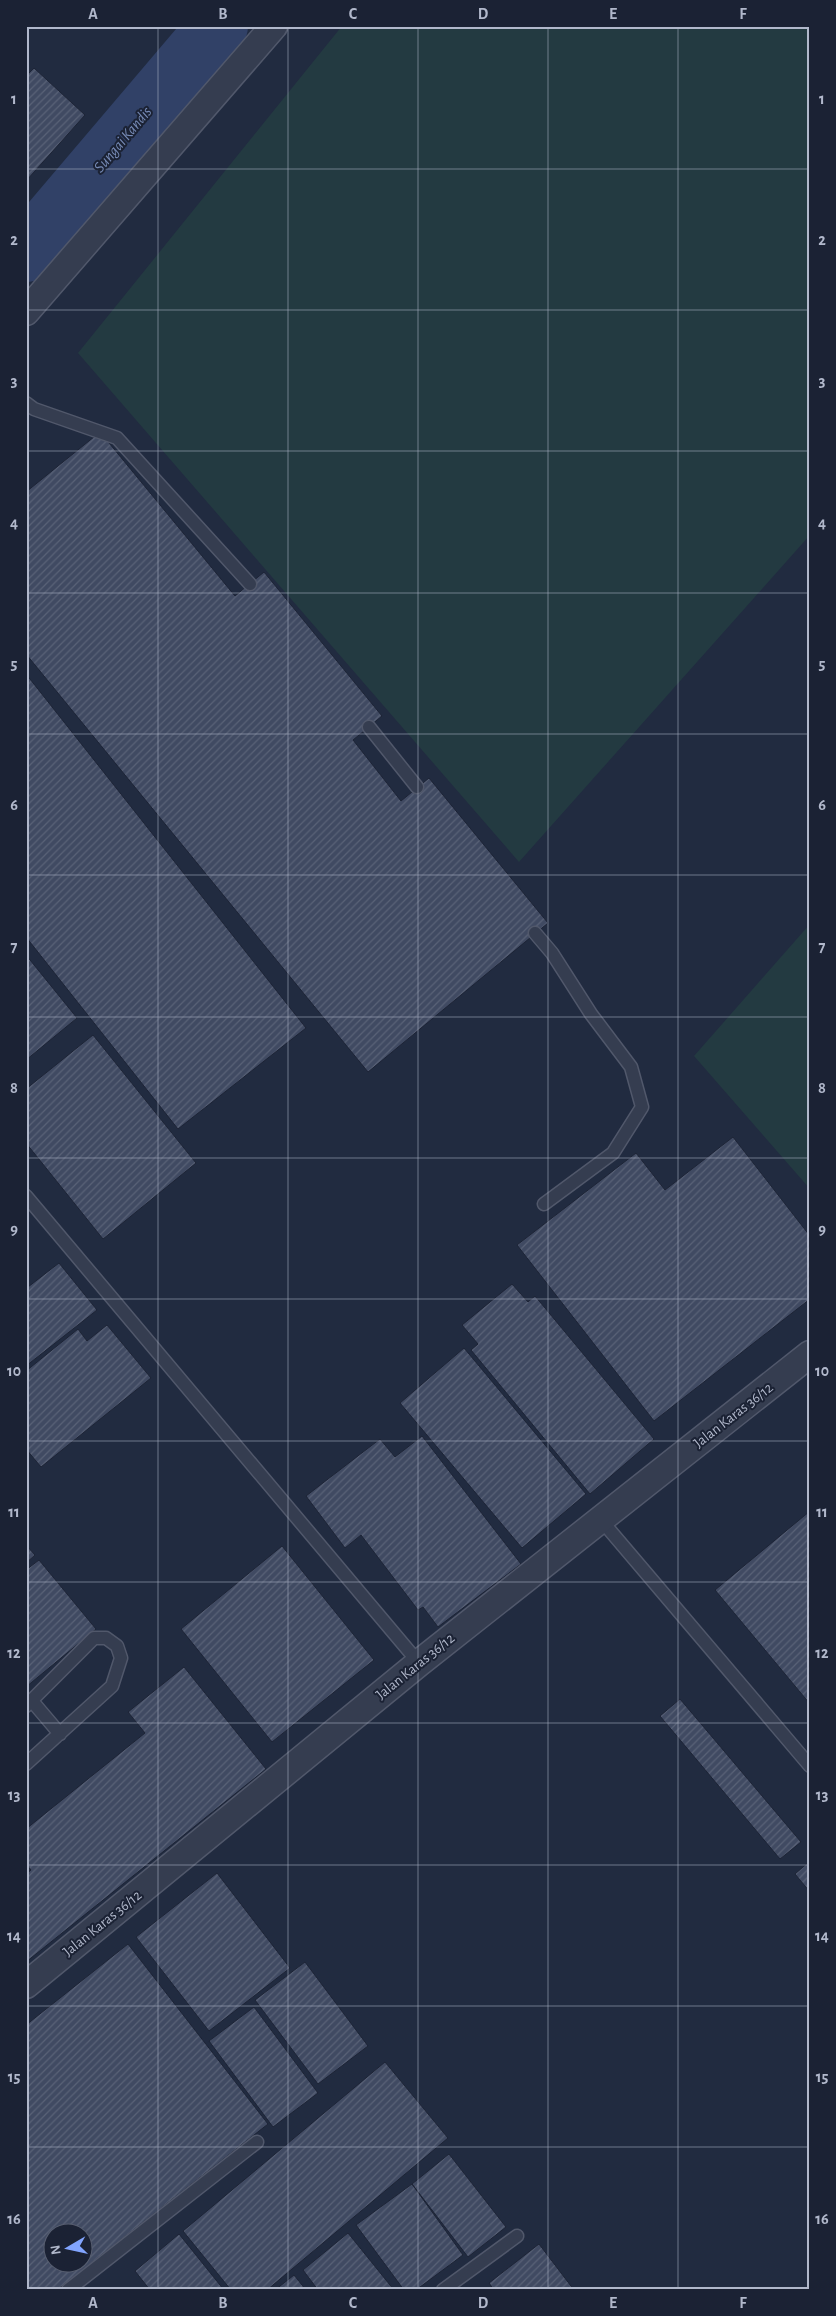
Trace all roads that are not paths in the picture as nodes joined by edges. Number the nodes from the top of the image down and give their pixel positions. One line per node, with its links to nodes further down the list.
1 (274, 26): 2 (street)
2 (26, 312)
3 (26, 403): 4 (lane)
4 (250, 584)
5 (369, 727): 6 (lane)
6 (417, 788)
7 (535, 933): 9 (lane)
8 (26, 1196): 12 (lane)
9 (544, 1204)
10 (810, 1354): 11 (street, Jalan Karas 36/12)
11 (601, 1520): 12 (street, Jalan Karas 36/12); 16 (lane)
12 (419, 1663): 17 (street, Jalan Karas 36/12)
13 (29, 1703): 14 (lane); 14 (lane)
14 (60, 1734): 15 (lane)
15 (26, 1764)
16 (810, 1766)
17 (26, 1985)
18 (257, 2142): 20 (lane)
19 (517, 2236): 21 (lane)
20 (68, 2290)
21 (443, 2290)

